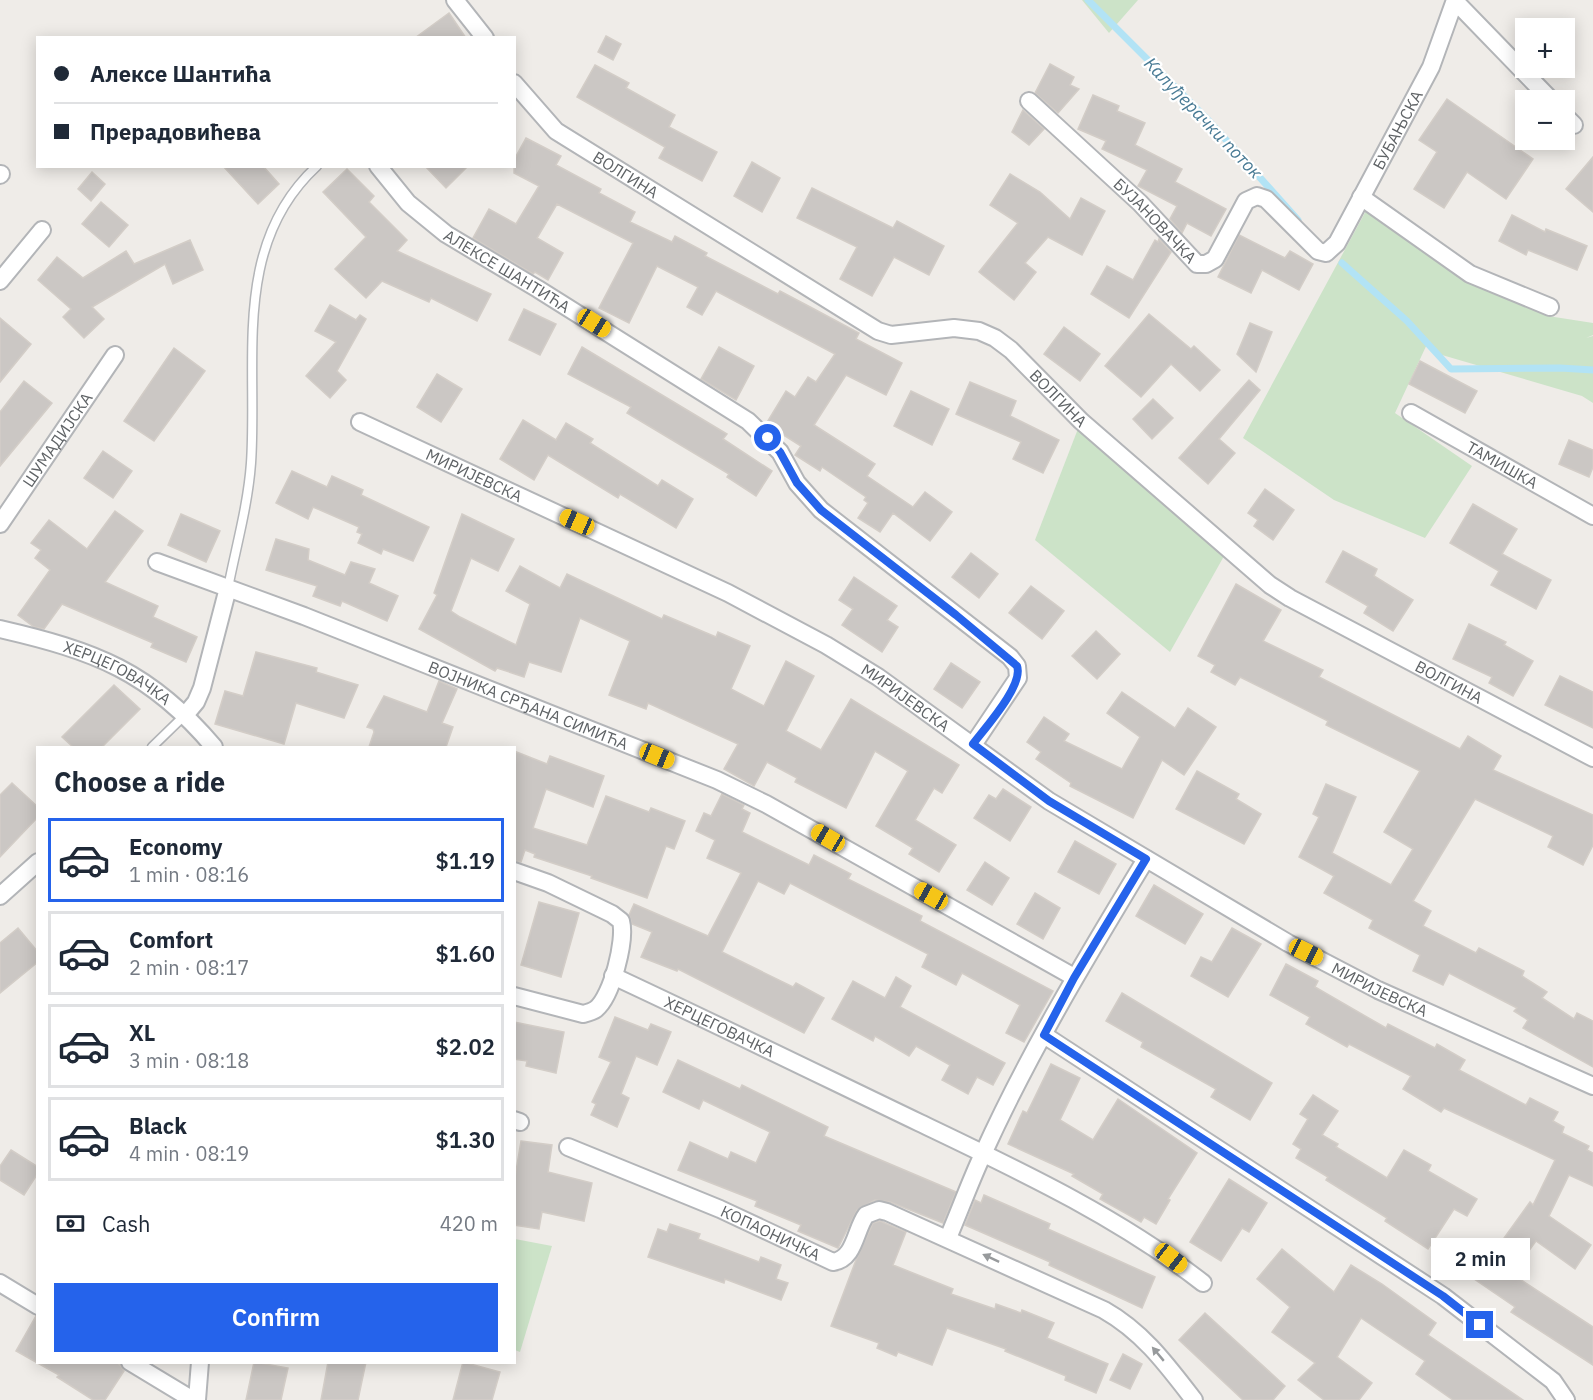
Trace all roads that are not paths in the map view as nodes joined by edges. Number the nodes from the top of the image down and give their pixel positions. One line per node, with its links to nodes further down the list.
1 (455, 0): 3 (street)
2 (1455, 0): 5 (street); 9 (street, БУБАЊСКА)
3 (483, 36)
4 (516, 85): 26 (street, ВОЛГИНА)
5 (1541, 90)
6 (1029, 101): 11 (street, БУЈАНОВАЧКА)
7 (315, 168): 20 (lane)
8 (380, 168): 23 (street, АЛЕКСЕ ШАНТИЋА)
9 (1361, 197): 11 (street, БУБАЊСКА); 13 (street)
10 (42, 230): 12 (street)
11 (1326, 253)
12 (0, 281)
13 (1550, 306)
14 (115, 355): 18 (street, ШУМАДИЈСКА)
15 (1411, 413): 17 (street, ТАМИШКА)
16 (360, 422): 23 (street, МИРИЈЕВСКА)
17 (1593, 516)
18 (0, 524)
19 (157, 562): 20 (street, ВОЈНИКА СРЂАНА СИМИЋА)
20 (228, 588): 22 (street); 32 (street, ВОЈНИКА СРЂАНА СИМИЋА)
21 (0, 629): 22 (street, ХЕРЦЕГОВАЧКА)
22 (186, 714): 24 (lane); 25 (street, ХЕРЦЕГОВАЧКА)
23 (973, 744): 27 (street, МИРИЈЕВСКА)
24 (153, 746)
25 (213, 746)
26 (1593, 759)
27 (1146, 859): 32 (street); 35 (street, МИРИЈЕВСКА)
28 (36, 864): 30 (street)
29 (516, 872): 31 (street)
30 (0, 896)
31 (613, 976): 33 (street); 37 (street, ХЕРЦЕГОВАЧКА)
32 (1074, 978): 34 (street)
33 (516, 997)
34 (1044, 1035): 37 (street); 46 (street)
35 (1593, 1086)
36 (568, 1146): 38 (street, КОПАОНИЧКА)
37 (983, 1153): 38 (street); 40 (street, ХЕРЦЕГОВАЧКА)
38 (948, 1238): 45 (street, КОПАОНИЧКА, one-way to 38)
39 (0, 1283): 41 (street)
40 (1203, 1283)
41 (36, 1305)
42 (133, 1364): 44 (street)
43 (200, 1364): 44 (street)
44 (195, 1400)
45 (1194, 1400)
46 (1566, 1400)

